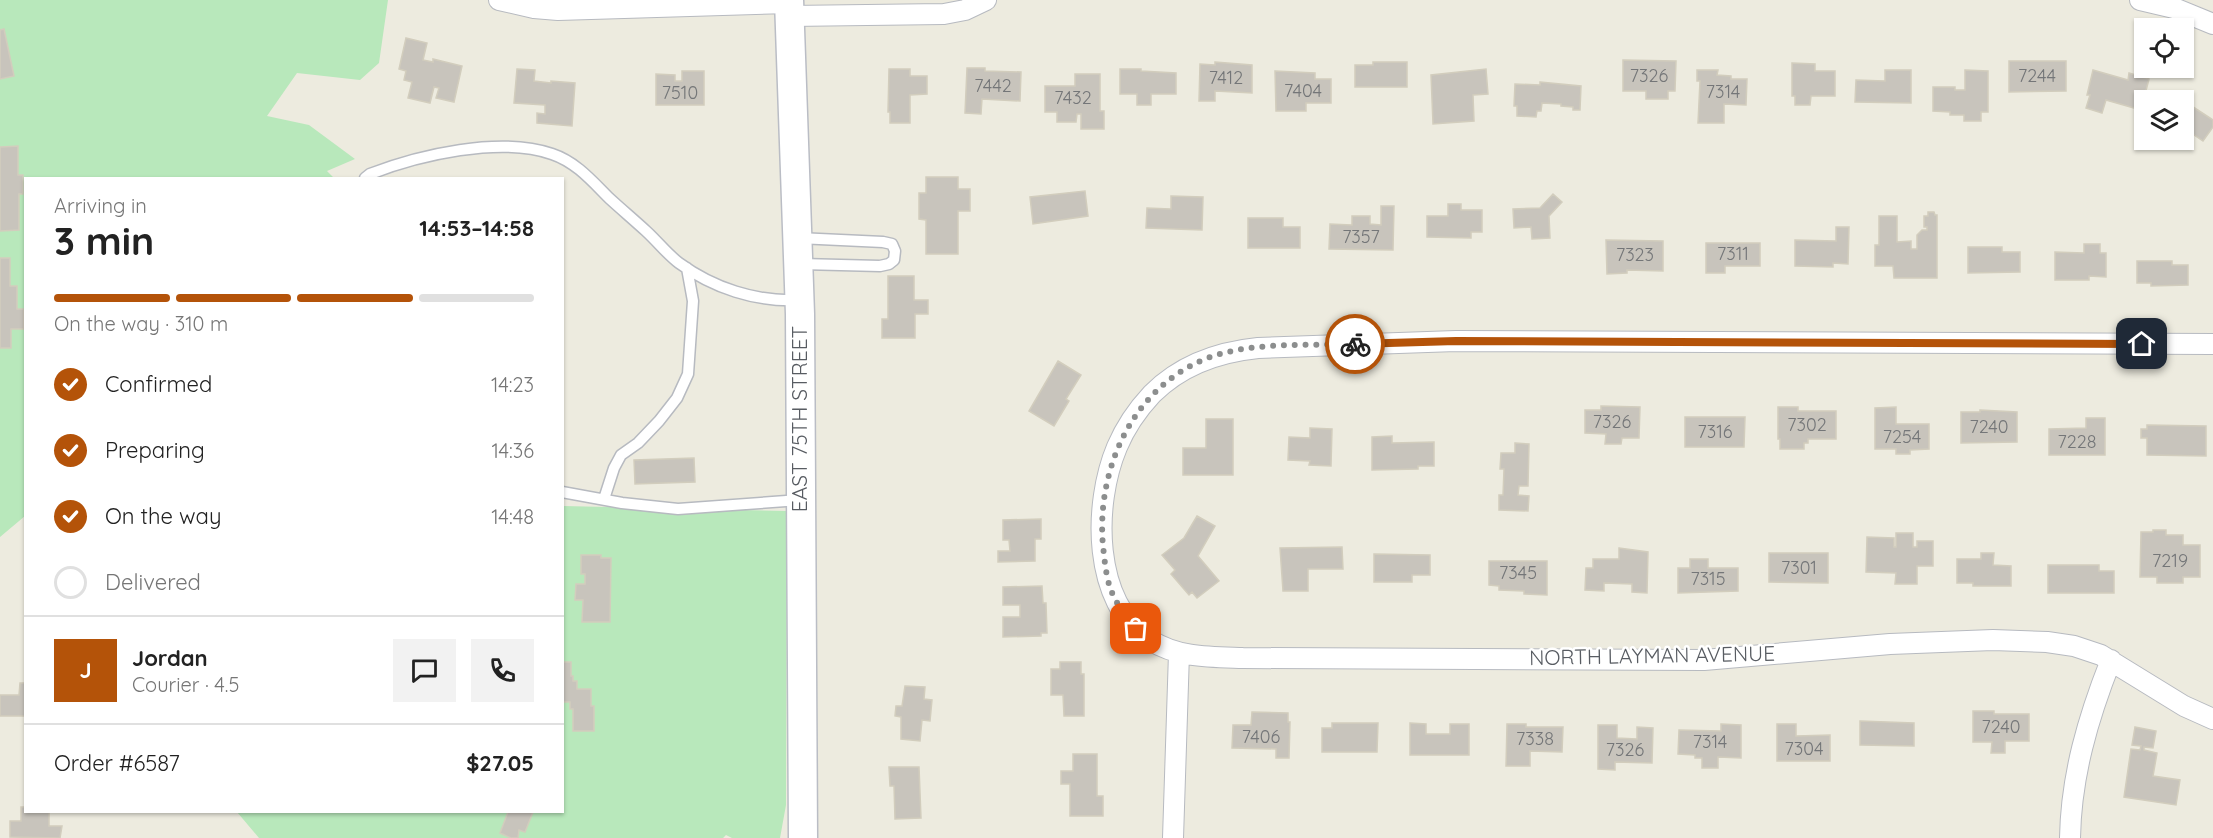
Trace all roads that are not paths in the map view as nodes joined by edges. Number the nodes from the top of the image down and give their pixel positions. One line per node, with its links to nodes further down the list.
1 (499, 0): 4 (street)
2 (986, 0): 4 (street)
3 (2140, 0): 5 (street)
4 (790, 7): 7 (street, EAST 75TH STREET)
5 (2213, 24)
6 (366, 177): 8 (lane)
7 (798, 251): 7 (lane); 9 (street, EAST 75TH STREET)
8 (687, 268): 9 (lane); 12 (lane)
9 (799, 300): 13 (street, EAST 75TH STREET)
10 (2213, 344): 14 (street, NORTH LAYMAN AVENUE)
11 (564, 492): 12 (lane)
12 (604, 499): 13 (lane)
13 (800, 500): 17 (street, EAST 75TH STREET)
14 (1179, 653): 15 (street, NORTH LAYMAN AVENUE); 18 (street)
15 (2111, 660): 16 (street, NORTH LAYMAN AVENUE); 19 (street)
16 (2213, 719)
17 (803, 838)
18 (1173, 838)
19 (2070, 838)

